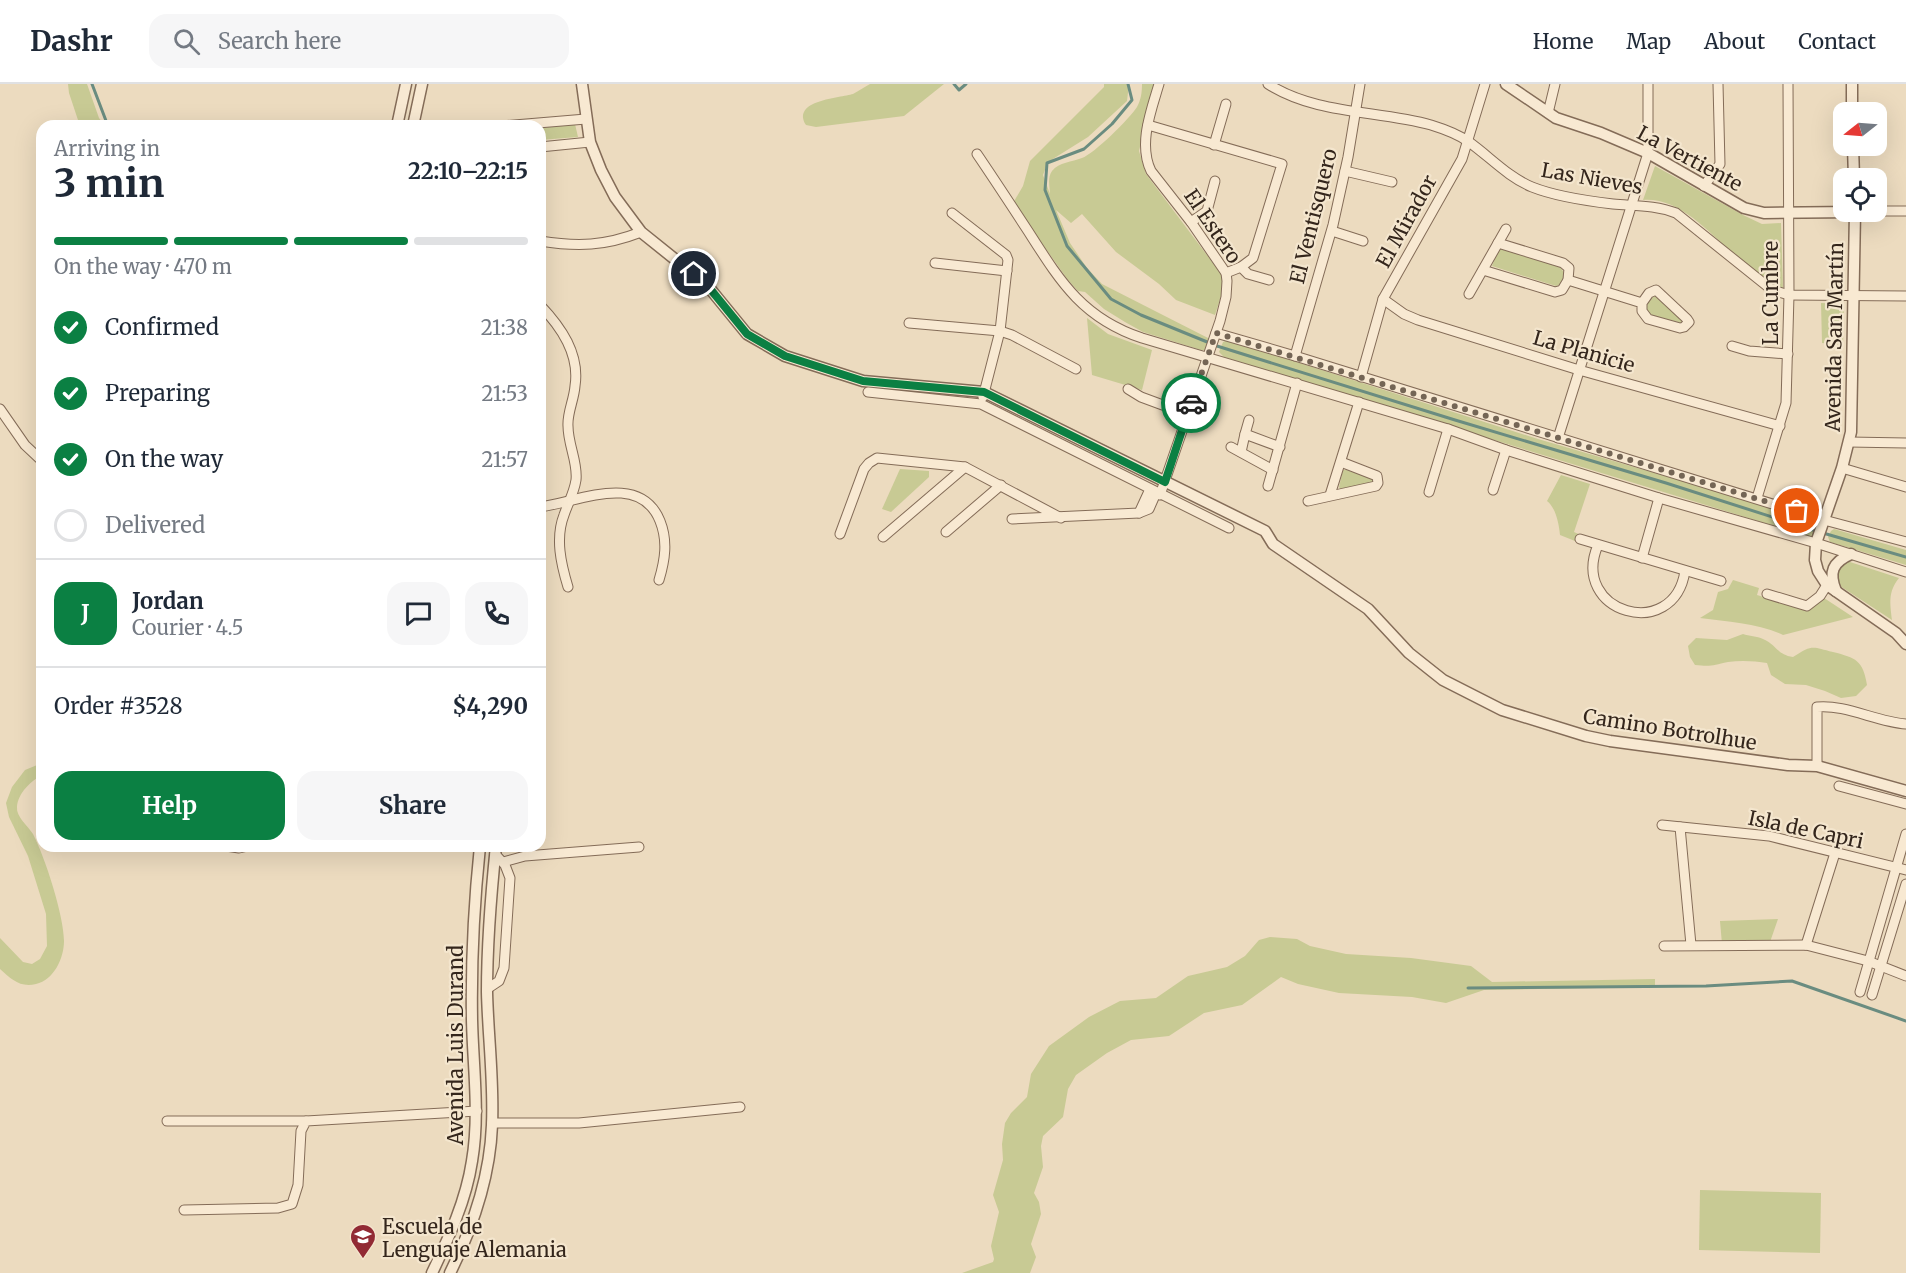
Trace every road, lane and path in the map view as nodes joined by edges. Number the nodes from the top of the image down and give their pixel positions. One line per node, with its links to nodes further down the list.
1 (406, 84): 19 (street)
2 (422, 84): 20 (street)
3 (582, 84): 18 (street, Camino Botrolhue)
4 (1159, 84): 22 (street, El Estero)
5 (1268, 84): 16 (street, Las Nieves)
6 (1360, 84): 16 (street, El Ventisquero)
7 (1485, 84): 23 (street, El Mirador)
8 (1506, 84): 17 (street, La Vertiente)
9 (1555, 84): 17 (street)
10 (1648, 84): 27 (street)
11 (1718, 84): 32 (street)
12 (1788, 84): 38 (street, La Cumbre)
13 (1852, 84): 14 (street)
14 (1852, 102)
15 (1226, 104): 25 (street)
16 (1354, 111): 23 (street, Las Nieves); 29 (street, El Ventisquero)
17 (1548, 113): 27 (street, La Vertiente)
18 (586, 119): 21 (street); 24 (street, Camino Botrolhue)
19 (398, 120)
20 (414, 120)
21 (546, 122)
22 (1148, 125): 25 (street); 39 (street, El Estero)
23 (1468, 141): 33 (street, Las Nieves); 59 (street, El Mirador)
24 (590, 142): 26 (street); 43 (street, Camino Botrolhue)
25 (1214, 145): 48 (street)
26 (546, 146)
27 (1648, 153): 32 (street, La Vertiente); 33 (street)
28 (977, 154): 67 (street)
29 (1345, 171): 31 (street); 42 (street, El Ventisquero)
30 (1215, 181): 39 (street)
31 (1392, 182)
32 (1704, 186): 38 (street, La Vertiente)
33 (1632, 205): 54 (street); 56 (street, Las Nieves)
34 (1887, 211): 35 (street)
35 (1906, 211)
36 (952, 213): 50 (street)
37 (1833, 213): 38 (street, La Vertiente)
38 (1788, 214): 56 (street, La Cumbre)
39 (1191, 222): 51 (street, El Estero)
40 (1855, 222): 58 (street, Avenida San Martín)
41 (1506, 229): 46 (street)
42 (1332, 231): 44 (street); 68 (street, El Ventisquero)
43 (641, 232): 45 (street); 75 (street, Camino Botrolhue)
44 (1363, 241)
45 (546, 242)
46 (1498, 243): 49 (street); 53 (street)
47 (935, 264): 50 (street)
48 (1241, 267): 51 (street); 52 (street)
49 (1483, 270): 53 (street); 55 (street)
50 (1007, 271): 63 (street)
51 (1226, 273): 64 (street, El Estero)
52 (1269, 280)
53 (1569, 280): 54 (street)
54 (1604, 291): 60 (street); 70 (street)
55 (1469, 294)
56 (1789, 295): 58 (street, Las Nieves); 66 (street, La Cumbre)
57 (1906, 296): 58 (street, Las Nieves)
58 (1853, 297): 85 (street, Avenida San Martín)
59 (1383, 299): 70 (street, La Planicie); 71 (street, El Mirador)
60 (1642, 303): 60 (street)
61 (546, 312): 106 (street)
62 (909, 323): 63 (street)
63 (1000, 331): 69 (street); 75 (street)
64 (1215, 336): 67 (street, El Estero); 68 (street)
65 (1732, 346): 66 (street)
66 (1788, 354): 81 (street, La Cumbre)
67 (1208, 355): 72 (street); 79 (street, El Estero)
68 (1295, 356): 71 (street)
69 (1076, 369)
70 (1579, 370): 81 (street, La Planicie); 84 (street)
71 (1361, 377): 84 (street)
72 (1297, 383): 76 (street); 88 (street)
73 (1128, 390): 79 (street)
74 (868, 392): 77 (street)
75 (984, 392): 77 (street); 96 (street, Camino Botrolhue)
76 (1359, 402): 82 (street); 92 (street)
77 (981, 404): 101 (street)
78 (0, 409): 91 (street)
79 (1187, 414): 96 (street, El Estero)
80 (1249, 420): 83 (street)
81 (1780, 426): 105 (street, La Cumbre)
82 (1448, 429): 89 (street); 102 (street)
83 (1245, 434): 88 (street); 90 (street)
84 (1558, 438): 105 (street)
85 (1849, 442): 86 (street); 94 (street, Avenida San Martín)
86 (1906, 443)
87 (1231, 447): 90 (street)
88 (1280, 447): 95 (street)
89 (1506, 450): 100 (street); 104 (street)
90 (1241, 452): 95 (street)
91 (36, 455)
92 (1341, 462): 103 (street); 103 (street)
93 (965, 467): 97 (street); 115 (street); 116 (street)
94 (1842, 468): 99 (street); 112 (street, Avenida San Martín)
95 (1274, 470): 98 (street)
96 (1165, 482): 101 (street, El Estero); 133 (street, Camino Botrolhue)
97 (1001, 485): 110 (street); 114 (street)
98 (1268, 486)
99 (1906, 487)
100 (1493, 490)
101 (1156, 492): 109 (street); 109 (street); 113 (street)
102 (1429, 492)
103 (1330, 495): 107 (street)
104 (1659, 498): 118 (street); 122 (street)
105 (1757, 498): 112 (street)
106 (569, 500): 108 (street); 125 (street); 128 (street)
107 (1308, 501)
108 (546, 506)
109 (1139, 513): 110 (street)
110 (1061, 518): 111 (street)
111 (1012, 519)
112 (1823, 522): 118 (street, Avenida San Martín); 119 (street)
113 (1229, 528)
114 (946, 532)
115 (840, 534)
116 (883, 537)
117 (1580, 539): 120 (street)
118 (1817, 540): 121 (street); 127 (street, Avenida San Martín)
119 (1906, 542)
120 (1598, 545): 122 (street); 123 (street)
121 (1851, 554): 124 (street); 129 (street)
122 (1642, 558): 123 (street)
123 (1685, 571): 126 (street)
124 (1906, 572)
125 (659, 580)
126 (1721, 581)
127 (1827, 585): 129 (street); 130 (street)
128 (568, 587)
129 (1838, 593): 131 (street)
130 (1767, 594)
131 (1905, 642)
132 (1906, 724): 133 (street)
133 (1817, 766): 135 (street, Camino Botrolhue)
134 (1839, 786): 136 (street)
135 (1906, 791)
136 (1906, 804)
137 (1662, 825): 138 (street, Isla de Capri)
138 (1680, 827): 142 (street, Isla de Capri); 148 (street)
139 (1906, 834): 145 (street)
140 (639, 847): 143 (street)
141 (479, 852): 144 (street, Avenida Luis Durand)
142 (1835, 853): 145 (street, Isla de Capri); 149 (street)
143 (498, 854): 144 (street); 155 (street, Avenida Luis Durand); 155 (street)
144 (478, 866): 153 (street, Avenida Luis Durand)
145 (1896, 867): 146 (street, Isla de Capri); 151 (street)
146 (1906, 870)
147 (1906, 884): 152 (street)
148 (1691, 945): 149 (street); 150 (street)
149 (1806, 945): 151 (street)
150 (1664, 946)
151 (1868, 961): 152 (street); 156 (street)
152 (1881, 965): 154 (street); 157 (street)
153 (472, 973): 155 (street); 159 (street, Avenida Luis Durand)
154 (1906, 976)
155 (487, 989): 162 (street, Avenida Luis Durand)
156 (1860, 992)
157 (1872, 995)
158 (740, 1107): 162 (street)
159 (477, 1112): 161 (street); 164 (street, Avenida Luis Durand)
160 (167, 1121): 161 (street)
161 (306, 1121): 163 (street)
162 (492, 1123): 165 (street, Avenida Luis Durand)
163 (184, 1210)
164 (432, 1273)
165 (450, 1273)

